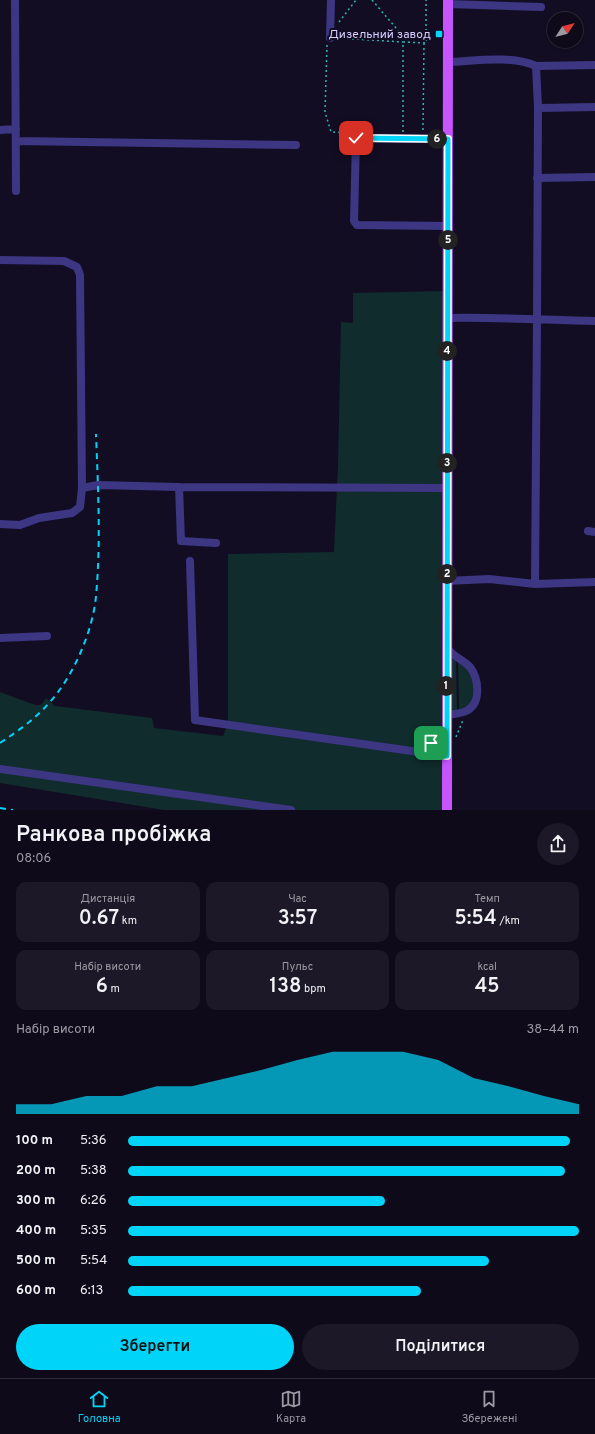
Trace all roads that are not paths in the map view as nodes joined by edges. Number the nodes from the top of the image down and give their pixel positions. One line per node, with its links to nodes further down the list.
1 (15, 0): 11 (lane)
2 (330, 0): 5 (lane)
3 (448, 2): 4 (lane); 6 (main road)
4 (542, 6)
5 (330, 38)
6 (448, 62): 8 (lane); 13 (main road)
7 (595, 65): 8 (lane)
8 (536, 66): 10 (lane)
9 (595, 107): 10 (lane)
10 (538, 108): 17 (lane)
11 (16, 129): 12 (lane); 14 (lane)
12 (0, 130)
13 (448, 139): 19 (main road); 19 (lane)
14 (16, 141): 15 (lane); 18 (lane)
15 (296, 145)
16 (595, 177): 17 (lane)
17 (537, 178): 22 (lane)
18 (16, 191)
19 (448, 226): 21 (main road)
20 (0, 260): 25 (lane)
21 (447, 318): 22 (lane); 26 (main road)
22 (537, 320): 23 (lane); 32 (lane)
23 (595, 321)
24 (179, 487): 25 (lane); 26 (lane); 28 (lane)
25 (82, 488): 27 (lane)
26 (447, 488): 30 (main road)
27 (0, 524)
28 (216, 543)
29 (190, 561): 37 (lane)
30 (446, 581): 32 (lane); 35 (main road)
31 (595, 582): 32 (lane)
32 (535, 584)
33 (47, 636): 34 (lane)
34 (0, 638)
35 (446, 647): 36 (main road); 36 (lane)
36 (446, 715): 37 (main road)
37 (447, 756): 40 (main road)
38 (0, 769): 39 (lane)
39 (291, 810)
40 (447, 810)

